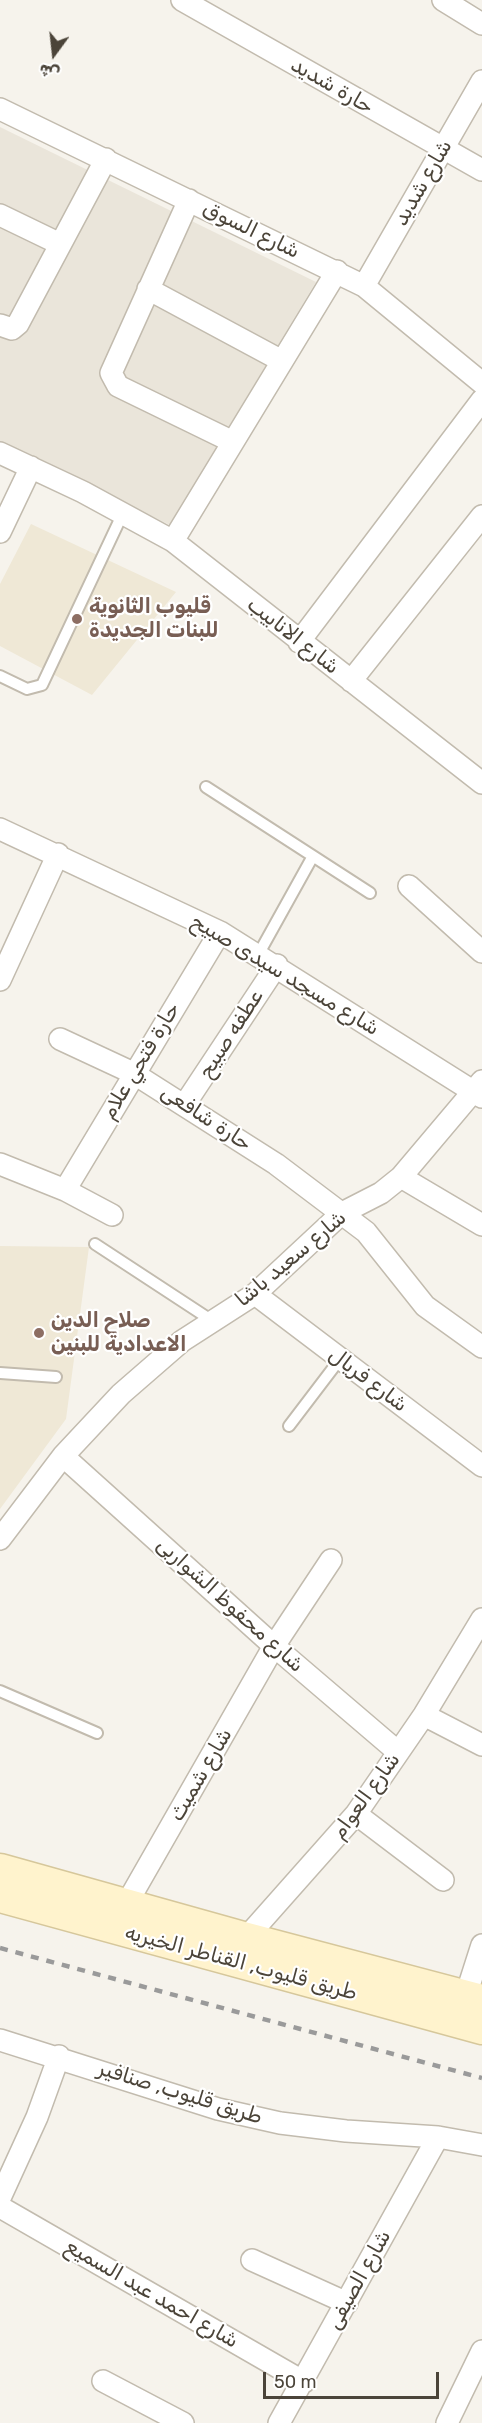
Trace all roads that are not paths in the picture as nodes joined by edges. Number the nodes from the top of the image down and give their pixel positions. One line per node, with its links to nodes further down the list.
1 (182, 0): 6 (street, حارة شديد)
2 (442, 0): 3 (street)
3 (482, 24)
4 (482, 81): 6 (street, شارع شديد)
5 (0, 108): 7 (street, شارع السوق)
6 (442, 149): 8 (street, حارة شديد); 13 (street, شارع شديد)
7 (106, 159): 9 (street, شارع السوق); 11 (street)
8 (482, 170)
9 (189, 200): 12 (street, شارع السوق); 14 (street)
10 (0, 214): 11 (street)
11 (60, 244): 15 (street)
12 (337, 271): 13 (street, شارع السوق); 16 (street)
13 (364, 286): 17 (street, شارع السوق)
14 (148, 289): 16 (street); 19 (street)
15 (0, 325)
16 (282, 362): 19 (street)
17 (482, 383)
18 (482, 400): 26 (street)
19 (233, 442): 25 (street)
20 (0, 453): 21 (street, شارع الانابيب)
21 (31, 467): 22 (street, شارع الانابيب); 24 (street)
22 (123, 513): 25 (street, شارع الانابيب); 27 (lane)
23 (482, 516): 28 (street)
24 (0, 532)
25 (172, 541): 26 (street, شارع الانابيب)
26 (299, 642): 28 (street, شارع الانابيب)
27 (0, 676)
28 (351, 681): 29 (street, شارع الانابيب)
29 (478, 772)
30 (206, 788): 33 (lane)
31 (0, 829): 32 (street, شارع مسجد سيدى صبيح)
32 (58, 854): 36 (street, شارع مسجد سيدى صبيح); 39 (street)
33 (313, 856): 35 (lane); 38 (lane)
34 (409, 886): 37 (street)
35 (370, 893)
36 (220, 932): 38 (street, شارع مسجد سيدى صبيح); 41 (street, حارة فتحي علام)
37 (482, 952)
38 (267, 960): 42 (street, شارع مسجد سيدى صبيح); 43 (street, عطفه صبيح)
39 (0, 980)
40 (60, 1039): 41 (street, حارة شافعى)
41 (133, 1073): 43 (street, حارة شافعى); 46 (street, حارة فتحي علام)
42 (479, 1090): 45 (street, شارع سعيد باشا)
43 (186, 1104): 47 (street, حارة شافعى)
44 (0, 1164): 46 (street)
45 (401, 1177): 47 (street, شارع سعيد باشا); 49 (street)
46 (65, 1190): 48 (street)
47 (342, 1213): 51 (street, شارع سعيد باشا); 53 (street, حارة شافعى)
48 (112, 1215)
49 (482, 1226)
50 (94, 1244): 52 (lane)
51 (255, 1294): 52 (street, شارع سعيد باشا); 54 (street, شارع فريال)
52 (211, 1320): 58 (street, شارع سعيد باشا)
53 (482, 1347)
54 (340, 1359): 57 (lane); 59 (street, شارع فريال)
55 (0, 1373): 56 (lane)
56 (56, 1377)
57 (289, 1426)
58 (63, 1456): 60 (street, شارع سعيد باشا); 63 (street, شارع محفوظ الشواربى)
59 (482, 1466)
60 (0, 1539)
61 (331, 1560): 63 (street, شارع شميث)
62 (482, 1619): 65 (street, شارع العوام)
63 (274, 1646): 68 (street, شارع محفوظ الشواربى); 73 (street, شارع شميث)
64 (0, 1691): 66 (lane)
65 (424, 1715): 67 (street); 68 (street, شارع العوام)
66 (97, 1733)
67 (482, 1745)
68 (398, 1752): 69 (street, شارع العوام)
69 (356, 1814): 71 (street); 75 (street, شارع العوام)
70 (0, 1869): 73 (main road, طريق قليوب, القناطر الخيريه)
71 (443, 1880)
72 (0, 1897): 75 (main road, طريق قليوب, القناطر الخيريه)
73 (127, 1903): 75 (main road, طريق قليوب, القناطر الخيريه)
74 (482, 1945): 76 (street)
75 (237, 1948): 76 (main road, طريق قليوب, القناطر الخيريه); 77 (main road, طريق قليوب, القناطر الخيريه)
76 (474, 1997)
77 (482, 2029)
78 (0, 2040): 79 (street, طريق قليوب, صنافير)
79 (59, 2056): 80 (street, طريق قليوب, صنافير); 82 (street)
80 (438, 2137): 81 (street, طريق قليوب, صنافير); 85 (street, شارع الصيفى)
81 (482, 2145)
82 (0, 2198)
83 (0, 2207): 88 (street, شارع احمد عبد السميع)
84 (252, 2260): 85 (street)
85 (347, 2303): 88 (street, شارع الصيفى)
86 (482, 2350): 89 (street)
87 (103, 2381): 90 (street)
88 (304, 2382): 91 (street, شارع الصيفى)
89 (448, 2422)
90 (183, 2423)
91 (279, 2423)

